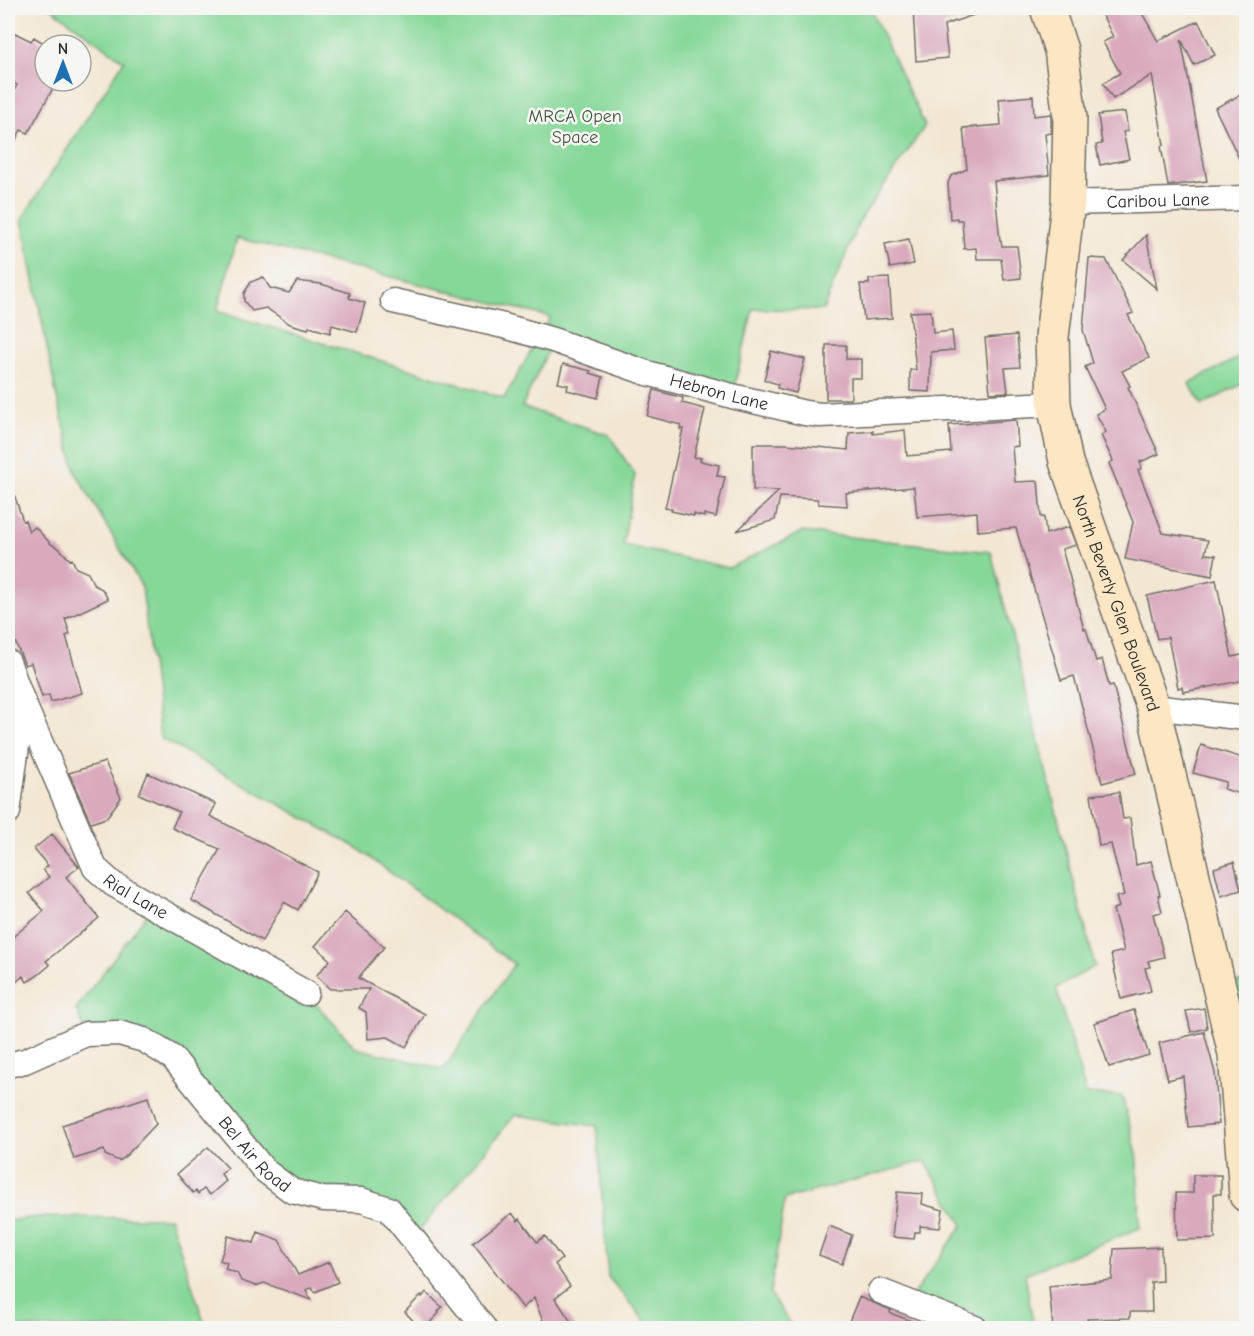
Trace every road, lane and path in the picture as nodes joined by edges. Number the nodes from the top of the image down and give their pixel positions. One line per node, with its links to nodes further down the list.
1 (1047, 8): 3 (main road, North Beverly Glen Boulevard)
2 (1246, 198): 3 (street, Caribou Lane)
3 (1068, 203): 5 (main road, North Beverly Glen Boulevard)
4 (393, 301): 5 (street, Hebron Lane)
5 (1054, 404): 8 (main road, North Beverly Glen Boulevard)
6 (8, 662): 7 (street)
7 (23, 702): 10 (street); 11 (street, Rial Lane)
8 (1153, 707): 9 (street); 13 (main road, North Beverly Glen Boulevard)
9 (1246, 718)
10 (8, 812)
11 (306, 993)
12 (8, 1065): 15 (street, Bel Air Road)
13 (1246, 1195)
14 (880, 1291): 16 (street)
15 (484, 1329)
16 (975, 1329)

